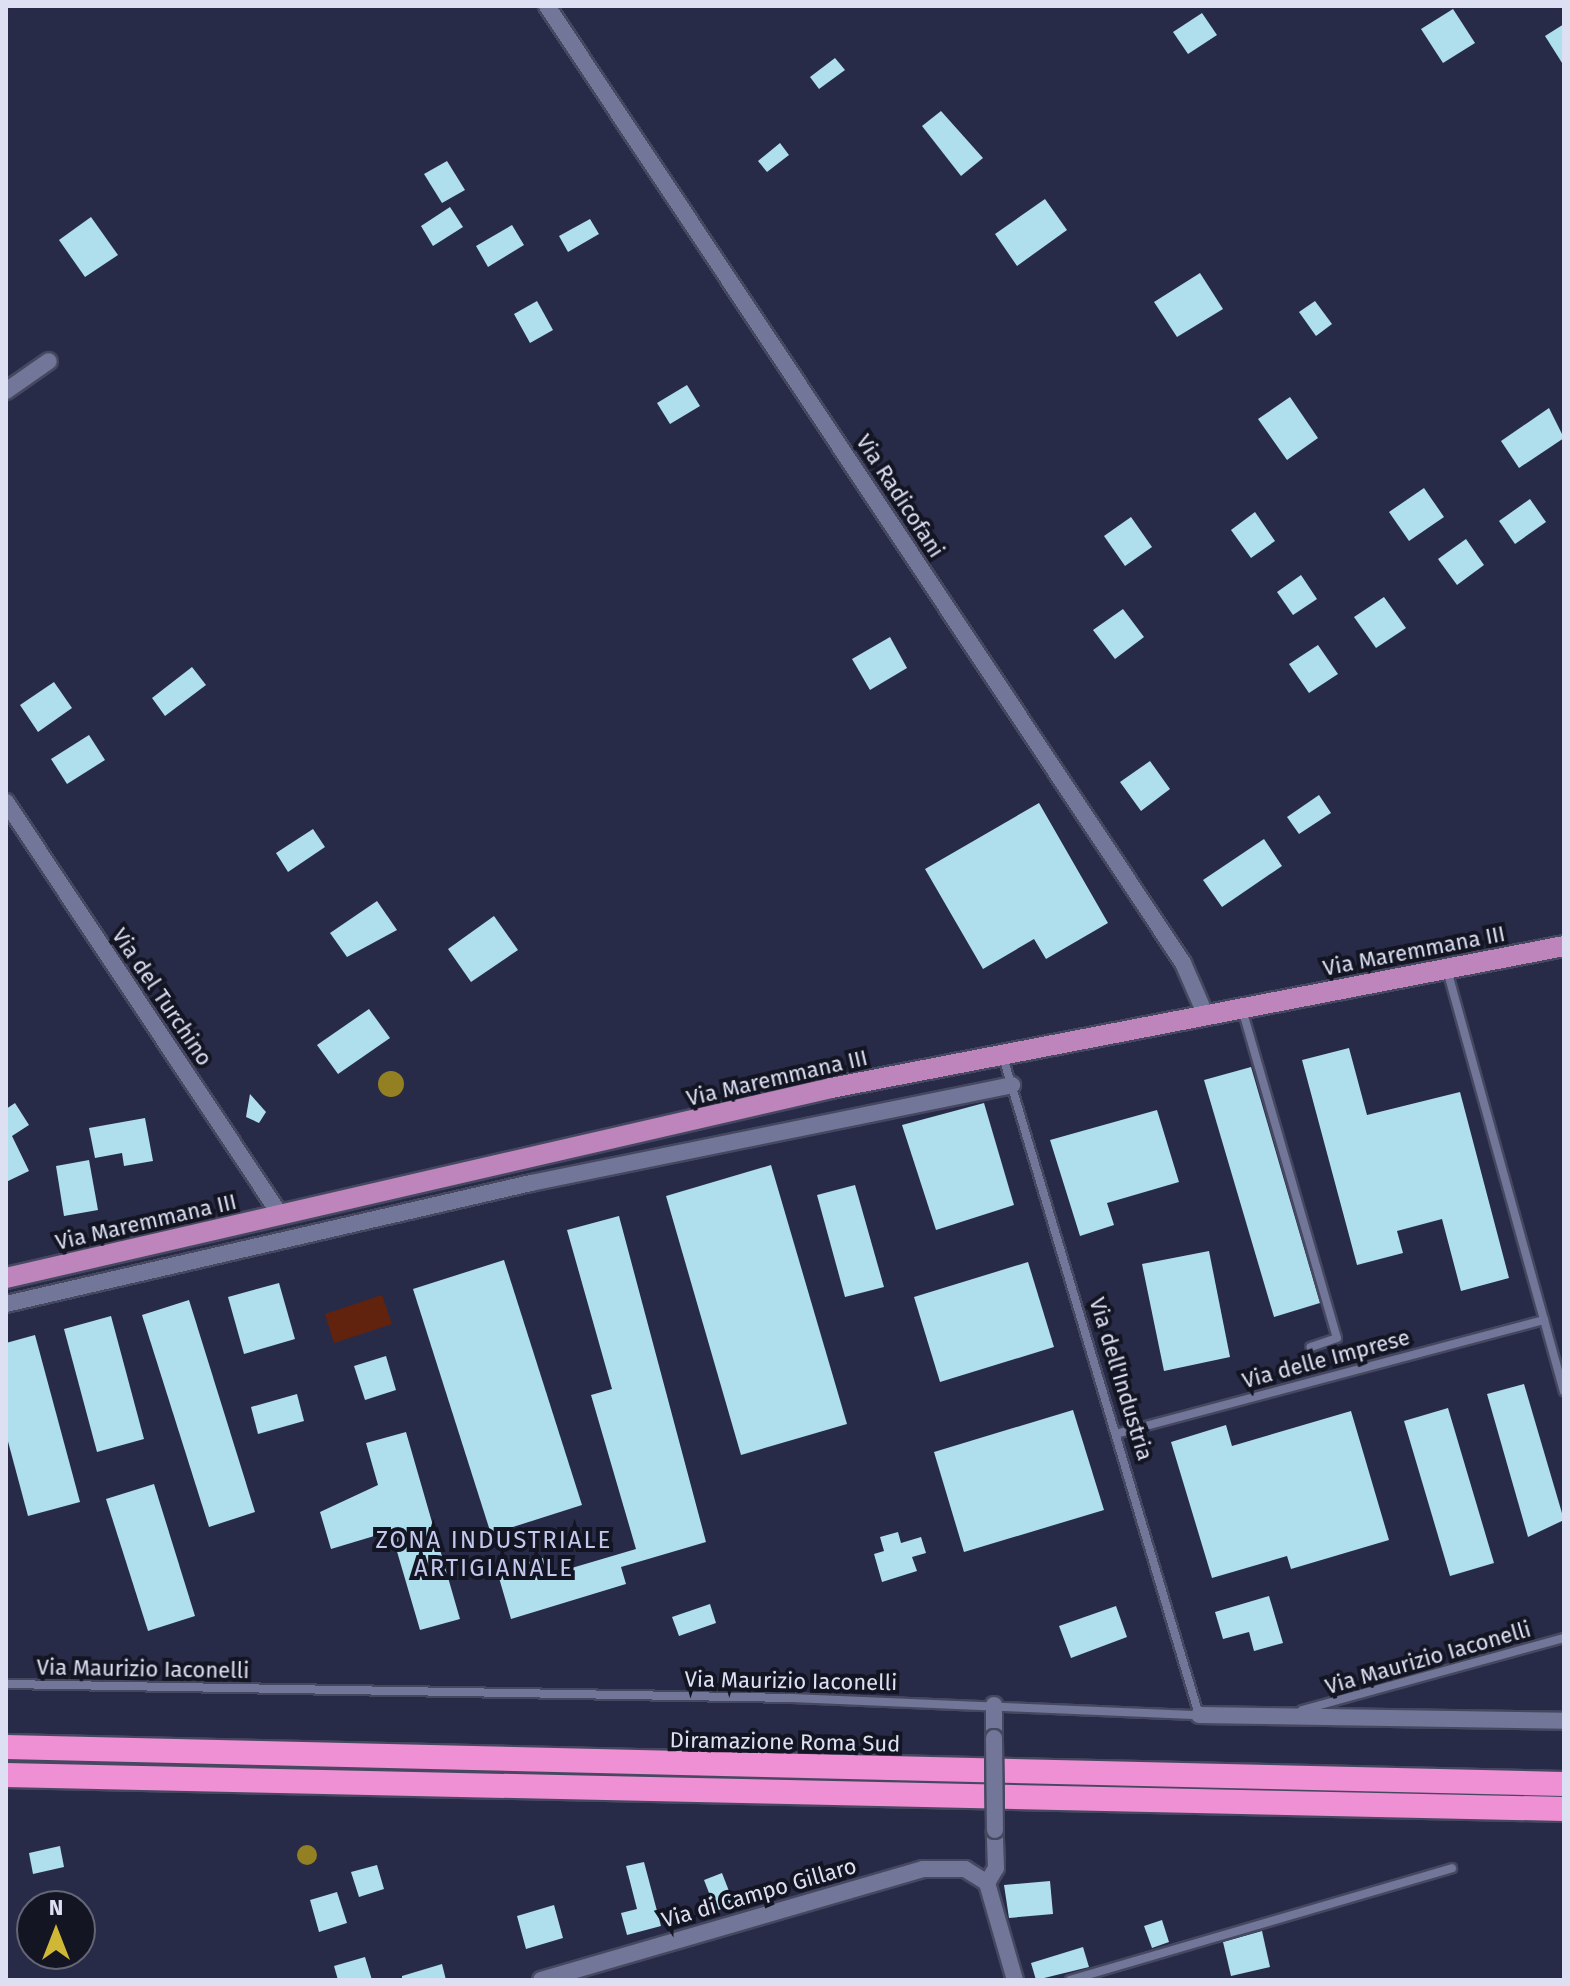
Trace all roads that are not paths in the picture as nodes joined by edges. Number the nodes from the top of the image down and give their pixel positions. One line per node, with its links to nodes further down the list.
1 (547, 6): 8 (street, Via Radicofani)
2 (49, 361): 3 (street)
3 (6, 391)
4 (6, 802): 11 (street, Via del Turchino)
5 (1564, 946): 6 (main road, Via Maremmana III)
6 (1447, 970): 7 (main road, Via Maremmana III); 14 (lane)
7 (1242, 1009): 8 (main road, Via Maremmana III); 15 (lane)
8 (1206, 1016): 9 (main road, Via Maremmana III)
9 (1003, 1054): 10 (lane, Via dell'Industria); 11 (main road, Via Maremmana III)
10 (1012, 1085): 13 (street); 17 (lane, Via dell'Industria)
11 (281, 1216): 12 (main road, Via Maremmana III)
12 (6, 1278)
13 (6, 1304)
14 (1544, 1320): 16 (lane); 17 (lane, Via delle Imprese)
15 (1311, 1347)
16 (1564, 1391)
17 (1119, 1433): 21 (lane, Via dell'Industria)
18 (1564, 1638): 21 (lane, Via Maurizio Iaconelli)
19 (6, 1684): 20 (lane, Via Maurizio Iaconelli)
20 (994, 1705): 21 (lane, Via Maurizio Iaconelli); 28 (street, bridge)
21 (1199, 1715): 22 (street)
22 (1564, 1721)
23 (6, 1747): 25 (highway, Diramazione Roma Sud)
24 (6, 1775): 26 (highway)
25 (1564, 1784)
26 (1564, 1809)
27 (1452, 1868): 31 (lane)
28 (987, 1883): 29 (street, Via di Campo Gillaro); 30 (street)
29 (541, 1980)
30 (1015, 1980)
31 (1070, 1980)

